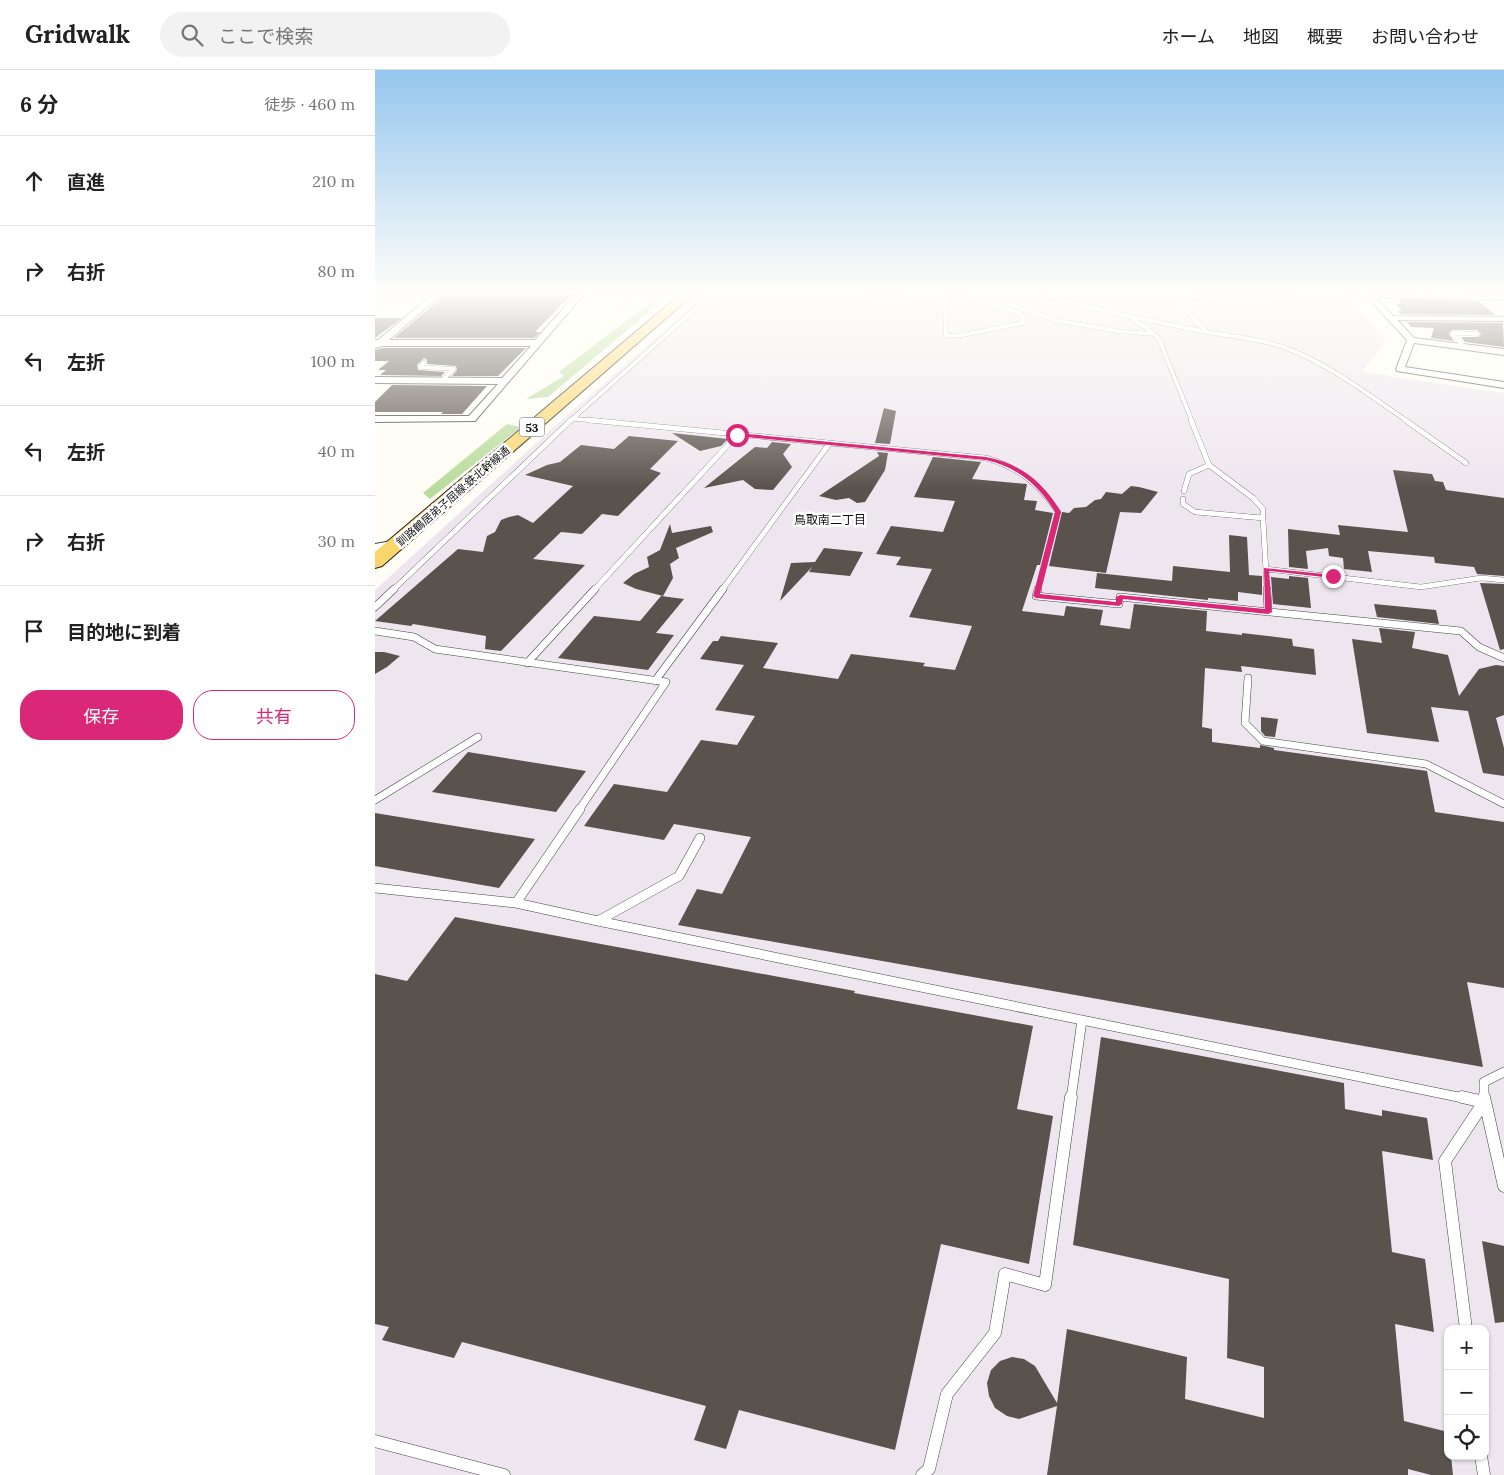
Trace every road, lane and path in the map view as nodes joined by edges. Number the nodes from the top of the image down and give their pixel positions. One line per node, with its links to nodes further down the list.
1 (524, 358): 10 (street)
2 (614, 358): 21 (main road, 釧路鶴居弟子屈線:鉄北幹線通 / 53)
3 (642, 358): 13 (lane)
4 (1166, 358): 17 (lane)
5 (1307, 358): 16 (lane)
6 (1404, 358): 11 (street)
7 (424, 362): 9 (lane)
8 (375, 380): 9 (street)
9 (443, 380): 10 (street)
10 (505, 380): 12 (street)
11 (1504, 385)
12 (375, 419)
13 (575, 419): 14 (lane); 26 (lane)
14 (737, 435): 15 (lane); 30 (lane)
15 (829, 444): 27 (lane); 32 (lane)
16 (1466, 463)
17 (1209, 466): 18 (lane); 20 (lane)
18 (1184, 490)
19 (1183, 499): 20 (lane)
20 (1263, 518): 24 (lane)
21 (397, 544): 22 (street); 23 (main road, 釧路鶴居弟子屈線:鉄北幹線通 / 53)
22 (375, 548)
23 (375, 562)
24 (1266, 569): 25 (lane); 27 (lane)
25 (1504, 580)
26 (375, 608)
27 (1268, 612): 29 (lane)
28 (375, 631): 30 (lane)
29 (1504, 658)
30 (527, 664): 32 (lane)
31 (1249, 678): 35 (lane)
32 (655, 681): 38 (lane)
33 (478, 737): 34 (lane)
34 (375, 800)
35 (1504, 804)
36 (700, 838): 39 (lane)
37 (375, 888): 38 (lane)
38 (516, 903): 39 (lane)
39 (598, 921): 40 (lane)
40 (1082, 1020): 42 (lane); 48 (lane)
41 (1504, 1072): 42 (lane)
42 (1484, 1102): 43 (lane); 44 (lane)
43 (1504, 1185)
44 (1466, 1325)
45 (375, 1441): 47 (lane)
46 (1482, 1460): 49 (lane)
47 (504, 1475)
48 (922, 1475)
49 (1484, 1475)

